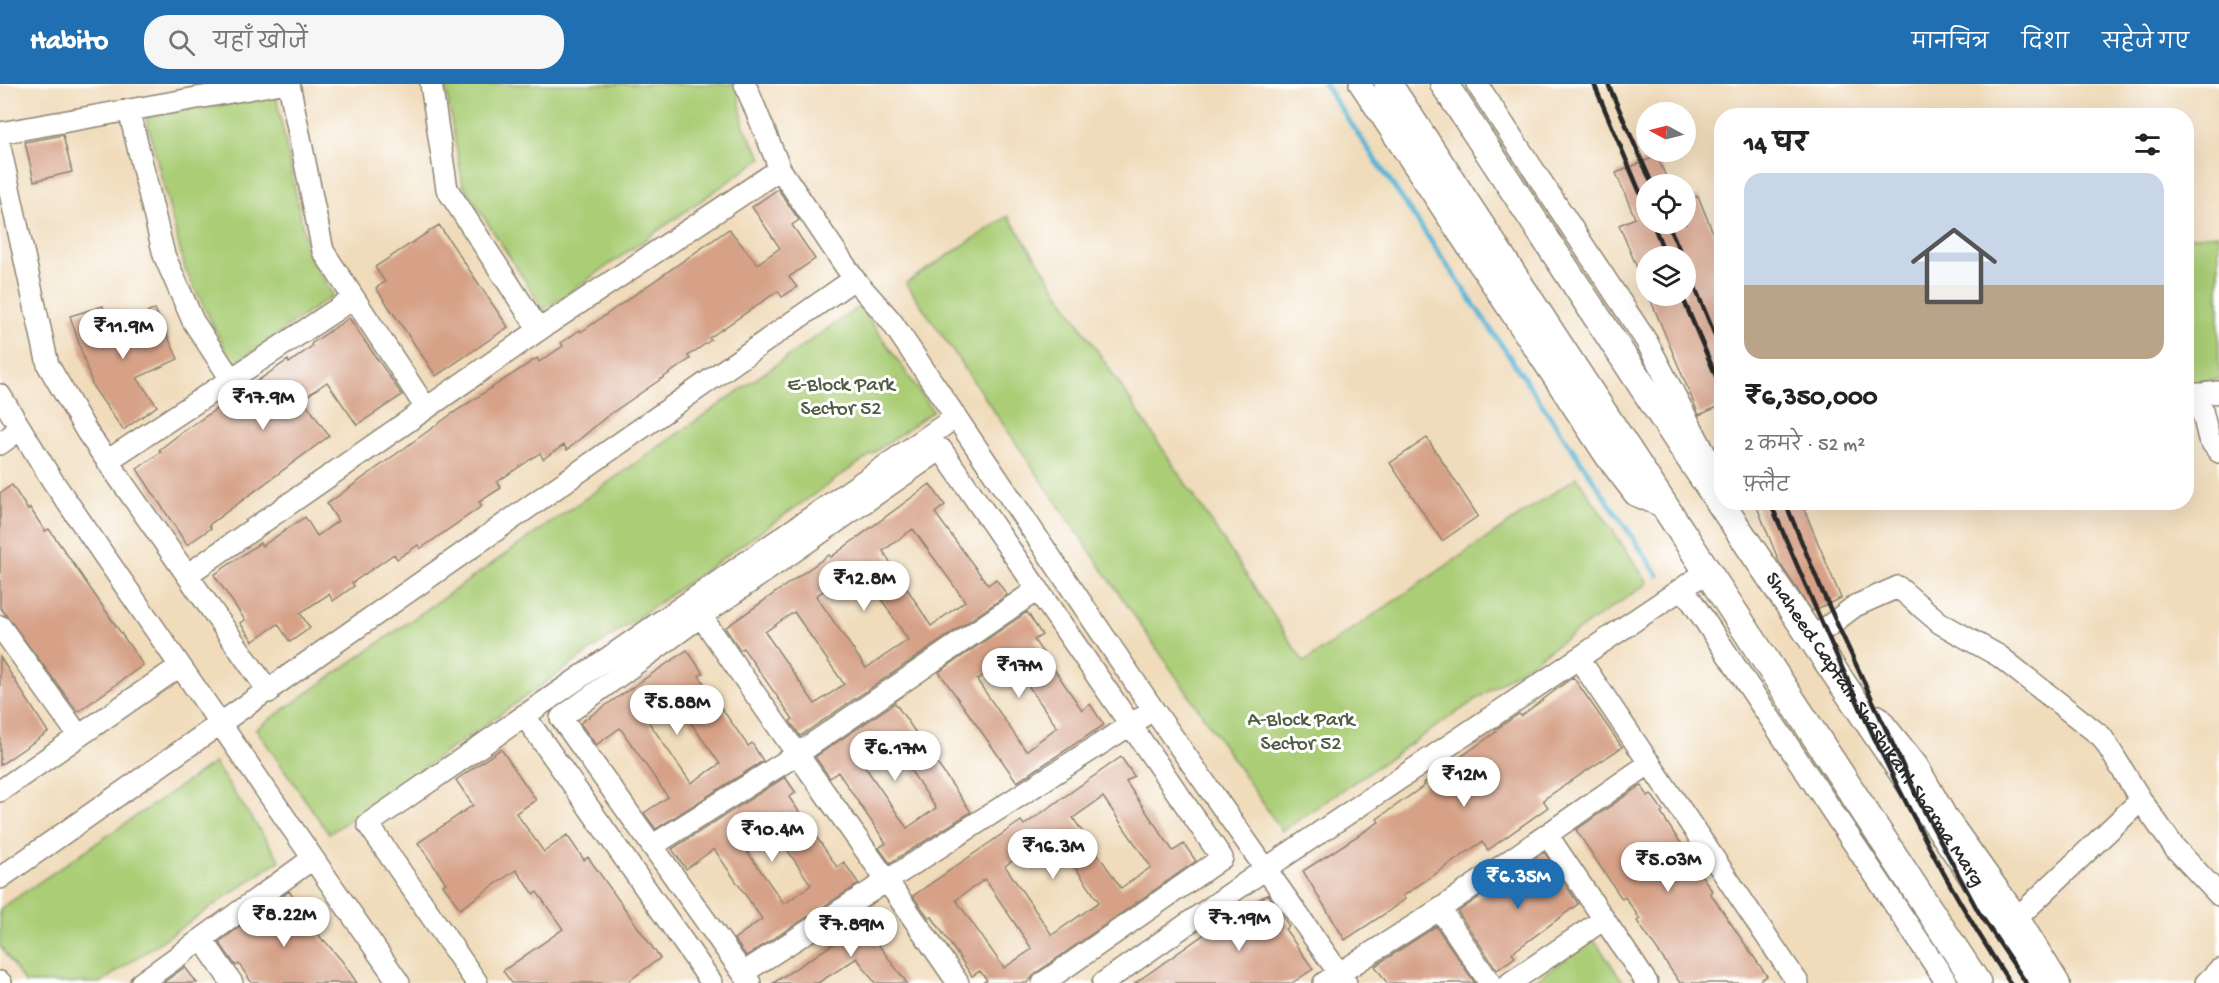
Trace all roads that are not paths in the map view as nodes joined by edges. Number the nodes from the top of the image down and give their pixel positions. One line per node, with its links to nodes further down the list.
1 (276, 84): 9 (street)
2 (289, 84): 14 (street)
3 (431, 84): 15 (street)
4 (745, 84): 12 (street)
5 (1359, 84): 26 (street)
6 (1388, 84): 26 (main road)
7 (1444, 84): 25 (main road, Shaheed Captain Shashikant Sharma Marg)
8 (1476, 84): 25 (street)
9 (129, 110): 10 (street); 16 (street)
10 (0, 133)
11 (0, 147): 24 (street)
12 (780, 169): 13 (street); 15 (street)
13 (854, 279): 20 (street); 37 (street)
14 (354, 298): 16 (street); 19 (street)
15 (539, 330): 19 (street)
16 (231, 379): 24 (street)
17 (2201, 394): 23 (street)
18 (0, 395): 21 (street)
19 (426, 408): 29 (street)
20 (956, 417): 38 (street); 39 (street)
21 (20, 429): 22 (street); 36 (street)
22 (0, 444)
23 (2219, 452)
24 (107, 461): 29 (street)
25 (1712, 468)
26 (1666, 508): 28 (main road)
27 (1738, 510): 34 (main road, Shaheed Captain Shashikant Sharma Marg)
28 (1708, 571): 30 (street); 74 (main road)
29 (187, 575): 37 (street)
30 (1683, 588): 35 (street); 73 (street)
31 (1038, 590): 32 (street); 41 (street); 43 (street)
32 (701, 616): 43 (street); 48 (street)
33 (0, 626): 42 (street)
34 (1819, 638): 46 (street); 55 (street); 75 (main road, Shaheed Captain Shashikant Sharma Marg)
35 (1579, 659): 44 (street); 50 (street)
36 (180, 666): 40 (street); 42 (street)
37 (269, 692): 40 (street)
38 (1153, 709): 41 (street); 50 (street)
39 (524, 715): 65 (street); 66 (street)
40 (221, 725): 49 (street); 51 (street)
41 (1131, 725): 52 (street); 68 (street)
42 (79, 736): 45 (street)
43 (796, 756): 48 (street); 52 (street)
44 (1650, 762): 47 (street); 61 (street)
45 (0, 791)
46 (2141, 800): 53 (street); 55 (street)
47 (1548, 836): 54 (street); 56 (street)
48 (652, 846): 59 (street)
49 (312, 859): 57 (street); 64 (street)
50 (1264, 870): 60 (street); 69 (street)
51 (0, 878)
52 (888, 880): 59 (street); 67 (street)
53 (2219, 895)
54 (1440, 909): 60 (street); 70 (street)
55 (2018, 917): 76 (street)
56 (1604, 919): 71 (street); 72 (street)
57 (202, 939): 62 (street); 63 (street)
58 (2219, 970): 77 (street)
59 (746, 978)
60 (1336, 979)
61 (1795, 982)
62 (141, 983)
63 (232, 983)
64 (399, 983)
65 (477, 983)
66 (712, 983)
67 (958, 983)
68 (1043, 983)
69 (1103, 983)
70 (1490, 983)
71 (1510, 983)
72 (1647, 983)
73 (1947, 983)
74 (1977, 983)
75 (2044, 983)
76 (2059, 983)
77 (2206, 983)

